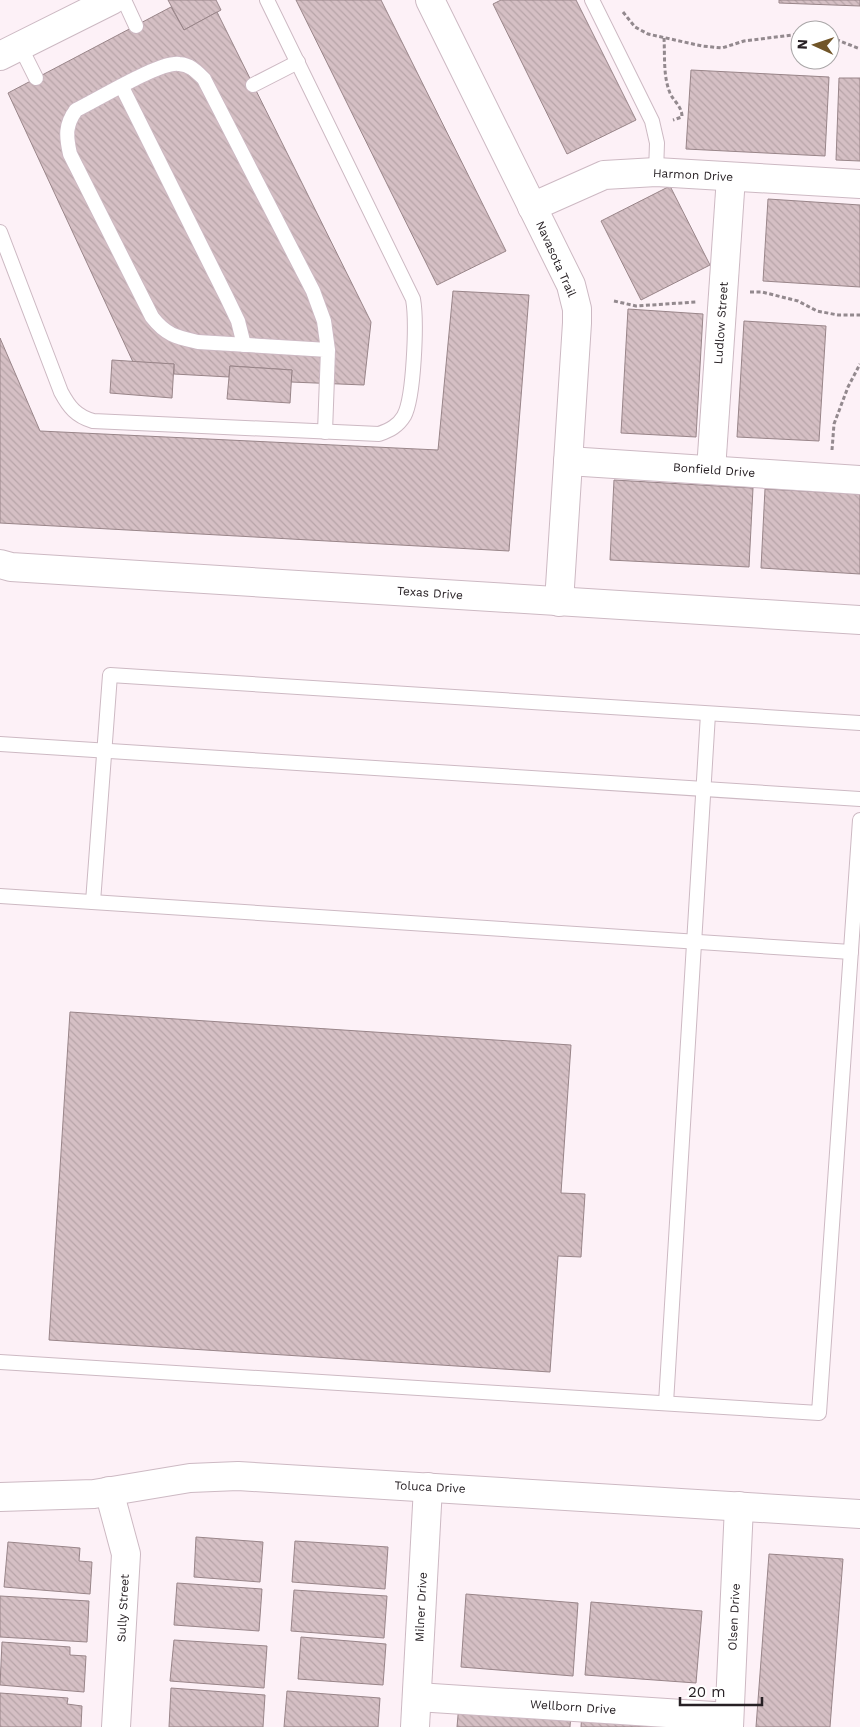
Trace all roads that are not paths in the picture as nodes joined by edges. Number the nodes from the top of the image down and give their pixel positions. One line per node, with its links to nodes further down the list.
1 (112, 0): 7 (street)
2 (124, 0): 6 (lane)
3 (267, 0): 8 (lane)
4 (430, 0): 15 (street, Navasota Trail)
5 (592, 0): 12 (lane)
6 (136, 26)
7 (10, 51): 9 (lane)
8 (298, 62): 10 (lane); 19 (lane)
9 (36, 78)
10 (253, 85)
11 (122, 87): 17 (lane); 17 (lane); 18 (lane)
12 (656, 172): 13 (street, Harmon Drive); 15 (street, Harmon Drive)
13 (731, 177): 14 (street, Harmon Drive); 21 (street, Ludlow Street)
14 (860, 184)
15 (532, 207): 20 (street, Navasota Trail)
16 (0, 232): 19 (lane)
17 (244, 345): 18 (lane)
18 (328, 350): 19 (lane)
19 (325, 432)
20 (568, 461): 21 (street, Bonfield Drive); 24 (street, Navasota Trail)
21 (711, 470): 22 (street, Bonfield Drive)
22 (860, 480)
23 (0, 564): 24 (street, Texas Drive)
24 (558, 602): 25 (street, Texas Drive)
25 (860, 620)
26 (708, 714): 27 (lane); 29 (lane); 30 (lane)
27 (860, 723)
28 (0, 744): 29 (lane)
29 (104, 751): 30 (lane); 34 (lane)
30 (703, 789): 31 (lane); 35 (lane)
31 (860, 799)
32 (860, 820): 36 (lane)
33 (0, 896): 34 (lane)
34 (93, 902): 35 (lane)
35 (694, 942): 36 (lane); 38 (lane)
36 (851, 952): 38 (lane)
37 (0, 1362): 38 (lane)
38 (666, 1403)
39 (428, 1487): 40 (street, Toluca Drive); 42 (street, Toluca Drive); 44 (street, Milner Drive)
40 (109, 1491): 41 (street, Toluca Drive); 46 (street, Sully Street)
41 (0, 1497)
42 (739, 1506): 43 (street, Toluca Drive); 45 (street, Olsen Drive)
43 (860, 1514)
44 (417, 1698): 45 (street, Wellborn Drive); 47 (street, Milner Drive)
45 (729, 1722)
46 (116, 1727)
47 (415, 1727)

